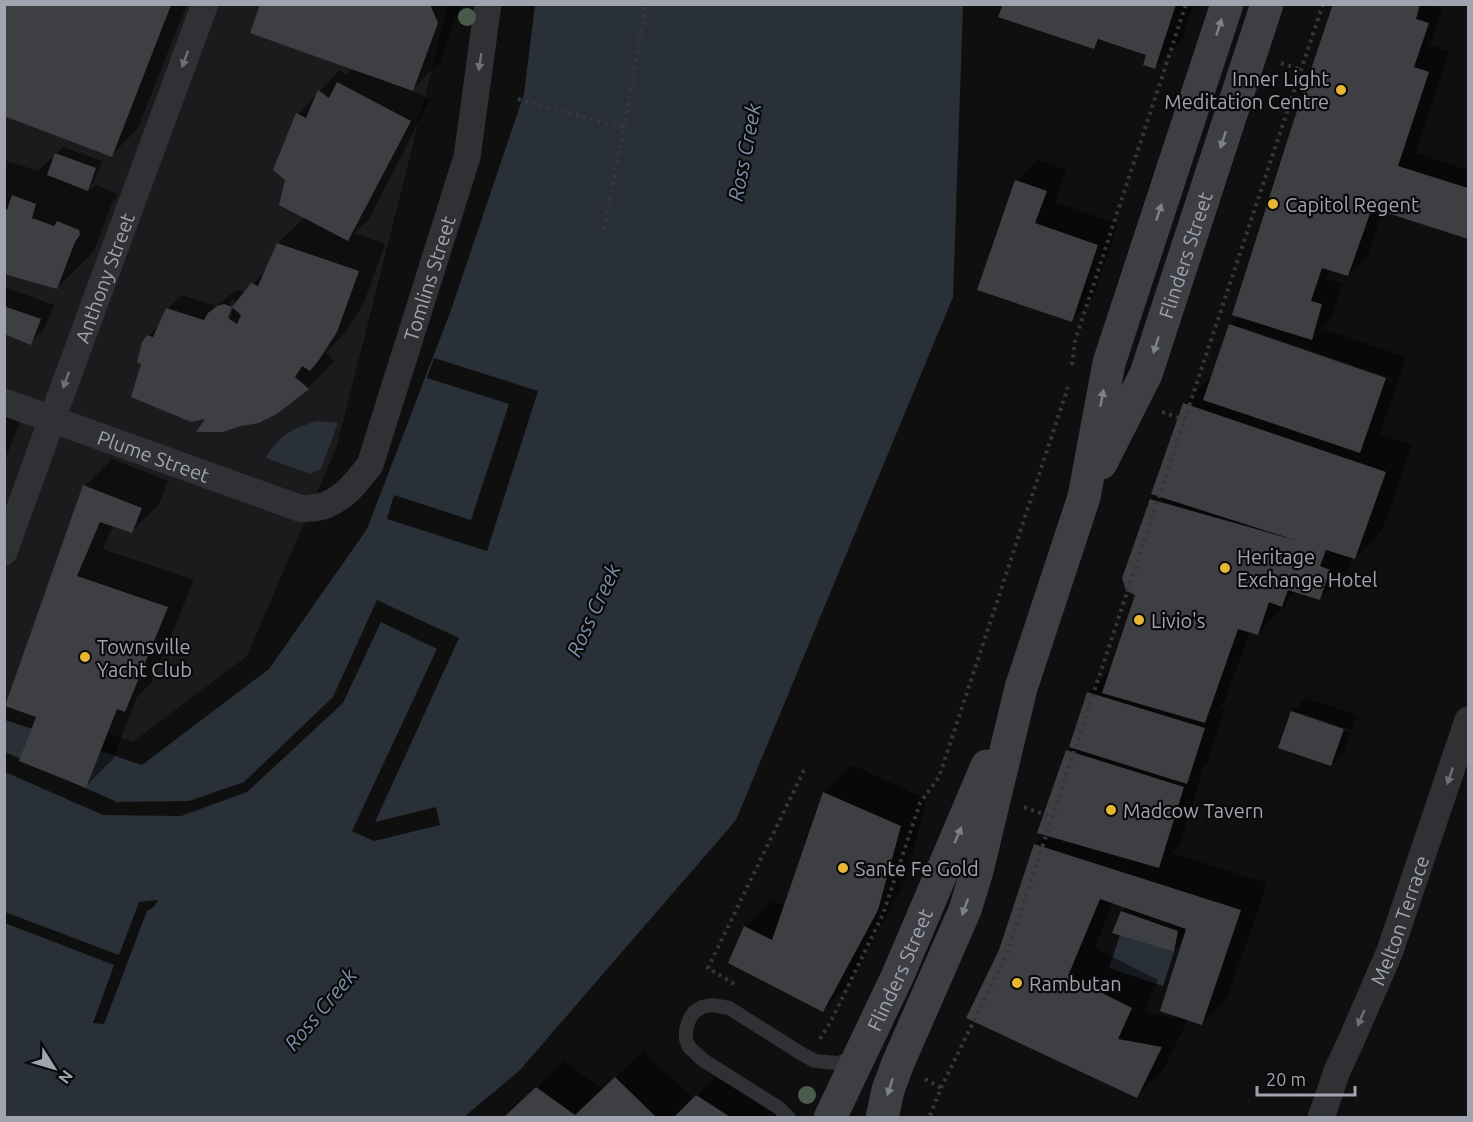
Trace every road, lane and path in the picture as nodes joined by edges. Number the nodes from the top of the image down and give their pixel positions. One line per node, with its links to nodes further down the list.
1 (205, 4): 14 (street, Anthony Street, one-way to 14)
2 (488, 4): 16 (street, Tomlins Street, one-way to 16)
3 (646, 4): 9 (path)
4 (1186, 4): 11 (path)
5 (1227, 4): 15 (main road, Flinders Street, one-way to 5)
6 (1267, 4): 15 (main road, Flinders Street, one-way to 15)
7 (1323, 4): 26 (path)
8 (518, 99): 9 (path)
9 (624, 128): 10 (path)
10 (603, 233)
11 (1072, 370)
12 (1071, 380): 23 (path)
13 (4, 402): 14 (street, Plume Street)
14 (52, 419): 16 (street, Plume Street); 17 (street, Anthony Street)
15 (1084, 497): 18 (main road, Flinders Street)
16 (302, 509)
17 (4, 552)
18 (1021, 688): 25 (main road, Flinders Street, one-way to 18); 29 (main road, Flinders Street, one-way to 29)
19 (1468, 720): 30 (street, Melton Terrace, one-way to 30)
20 (804, 770): 21 (path)
21 (736, 985)
22 (813, 1031): 23 (path)
23 (822, 1037): 24 (path)
24 (807, 1057): 25 (lane); 27 (lane)
25 (859, 1057): 28 (main road, Flinders Street)
26 (941, 1088)
27 (789, 1118)
28 (830, 1118)
29 (882, 1118)
30 (1321, 1118)

